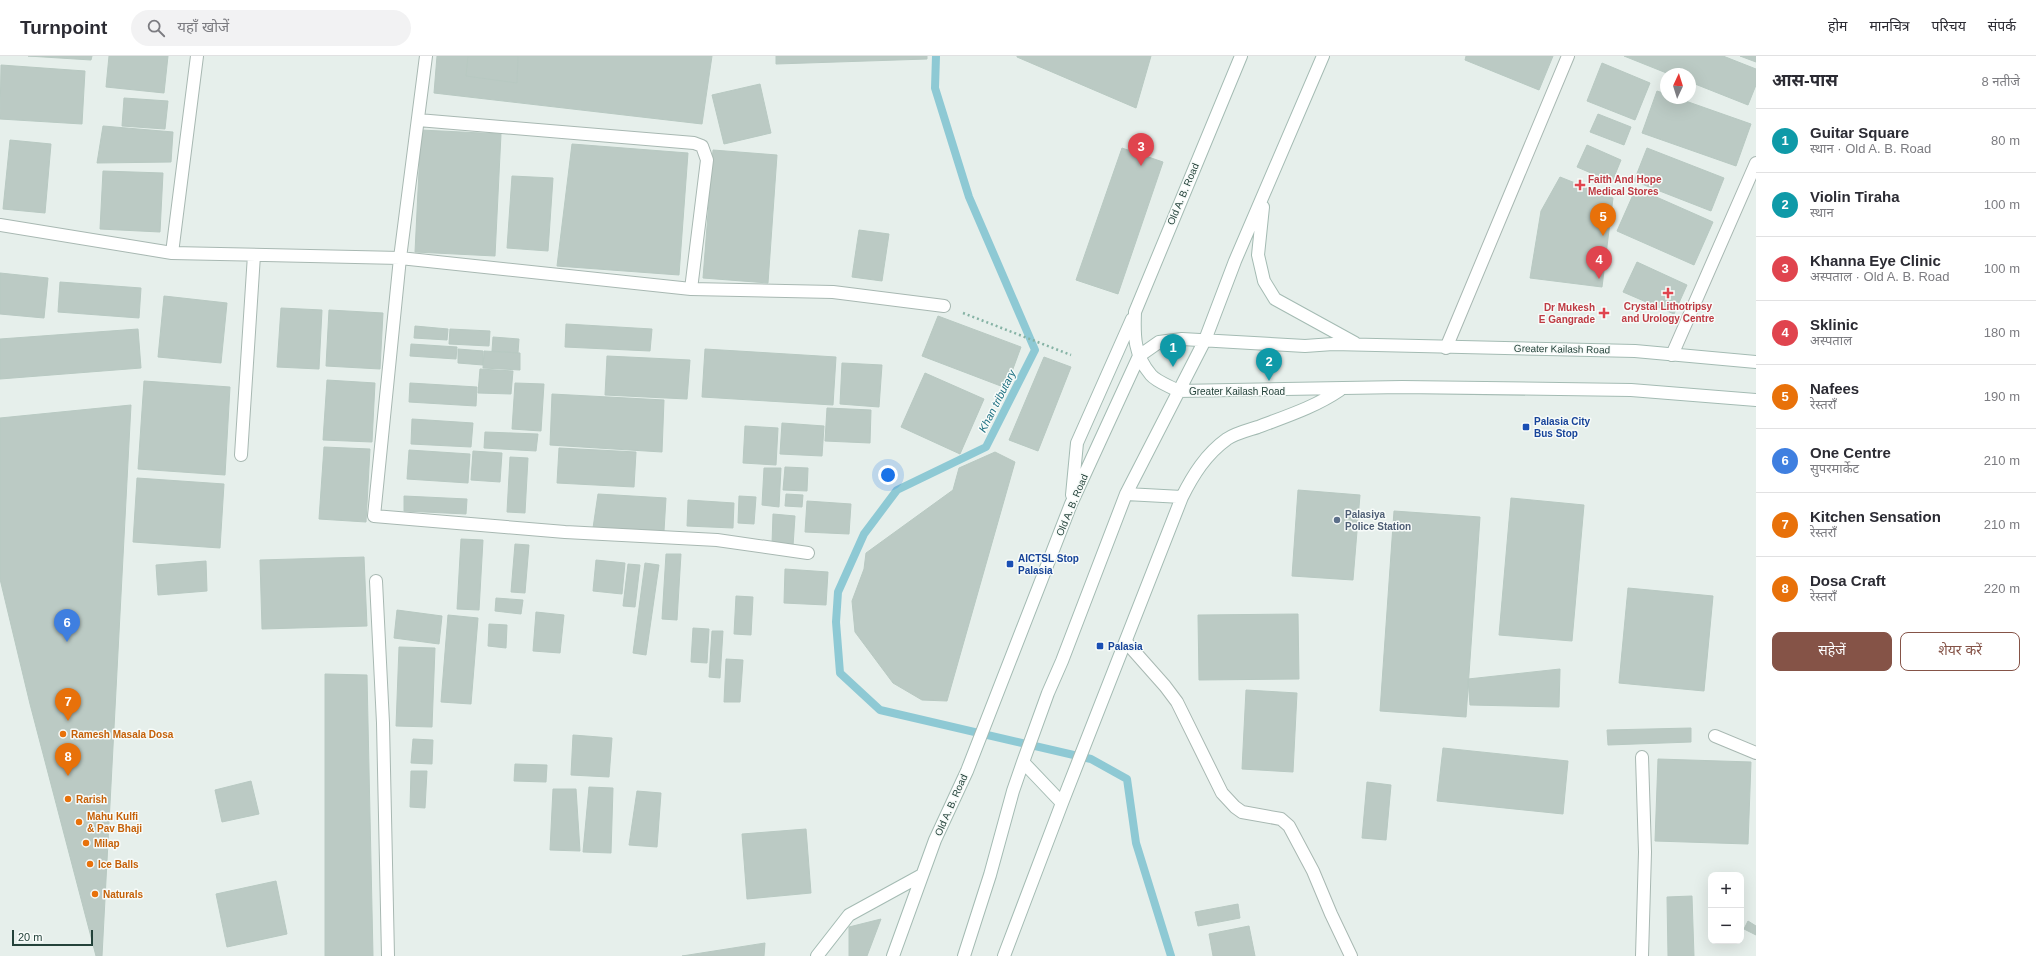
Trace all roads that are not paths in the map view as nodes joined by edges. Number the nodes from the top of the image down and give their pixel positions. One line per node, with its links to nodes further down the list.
1 (197, 56): 10 (main road)
2 (426, 56): 6 (main road)
3 (1241, 56): 15 (main road, Old A. B. Road)
4 (1323, 56): 8 (main road)
5 (1568, 56): 18 (main road)
6 (418, 120): 12 (main road); 13 (main road)
7 (1756, 163): 19 (main road)
8 (1267, 186): 16 (main road); 17 (main road)
9 (0, 225): 10 (main road)
10 (172, 253): 11 (main road)
11 (254, 254): 12 (main road); 25 (main road)
12 (400, 258): 13 (main road); 29 (main road)
13 (691, 289): 14 (main road)
14 (944, 306)
15 (1135, 312): 20 (main road, Old A. B. Road); 28 (main road)
16 (1205, 340): 17 (main road, Greater Kailash Road); 20 (main road, Greater Kailash Road); 23 (main road)
17 (1358, 345): 18 (main road, Greater Kailash Road)
18 (1446, 348): 19 (main road, Greater Kailash Road)
19 (1672, 355): 21 (main road, Greater Kailash Road)
20 (1139, 356): 23 (main road, Greater Kailash Road); 28 (main road, Old A. B. Road)
21 (1756, 362)
22 (1340, 390): 23 (main road, Greater Kailash Road); 24 (main road, Greater Kailash Road); 27 (main road)
23 (1178, 391): 26 (main road)
24 (1756, 400)
25 (241, 455)
26 (1126, 494): 27 (main road); 35 (main road)
27 (1182, 497): 31 (main road)
28 (1071, 504): 37 (main road, Old A. B. Road)
29 (808, 553)
30 (376, 581): 38 (main road)
31 (1126, 642): 36 (main road); 43 (main road)
32 (1715, 736): 33 (main road)
33 (1756, 753)
34 (1642, 757): 44 (main road)
35 (1023, 762): 36 (main road); 41 (main road)
36 (1062, 803): 42 (main road)
37 (922, 875): 39 (main road); 40 (main road, Old A. B. Road)
38 (388, 956)
39 (817, 956)
40 (893, 956)
41 (964, 956)
42 (1004, 956)
43 (1351, 956)
44 (1642, 956)

